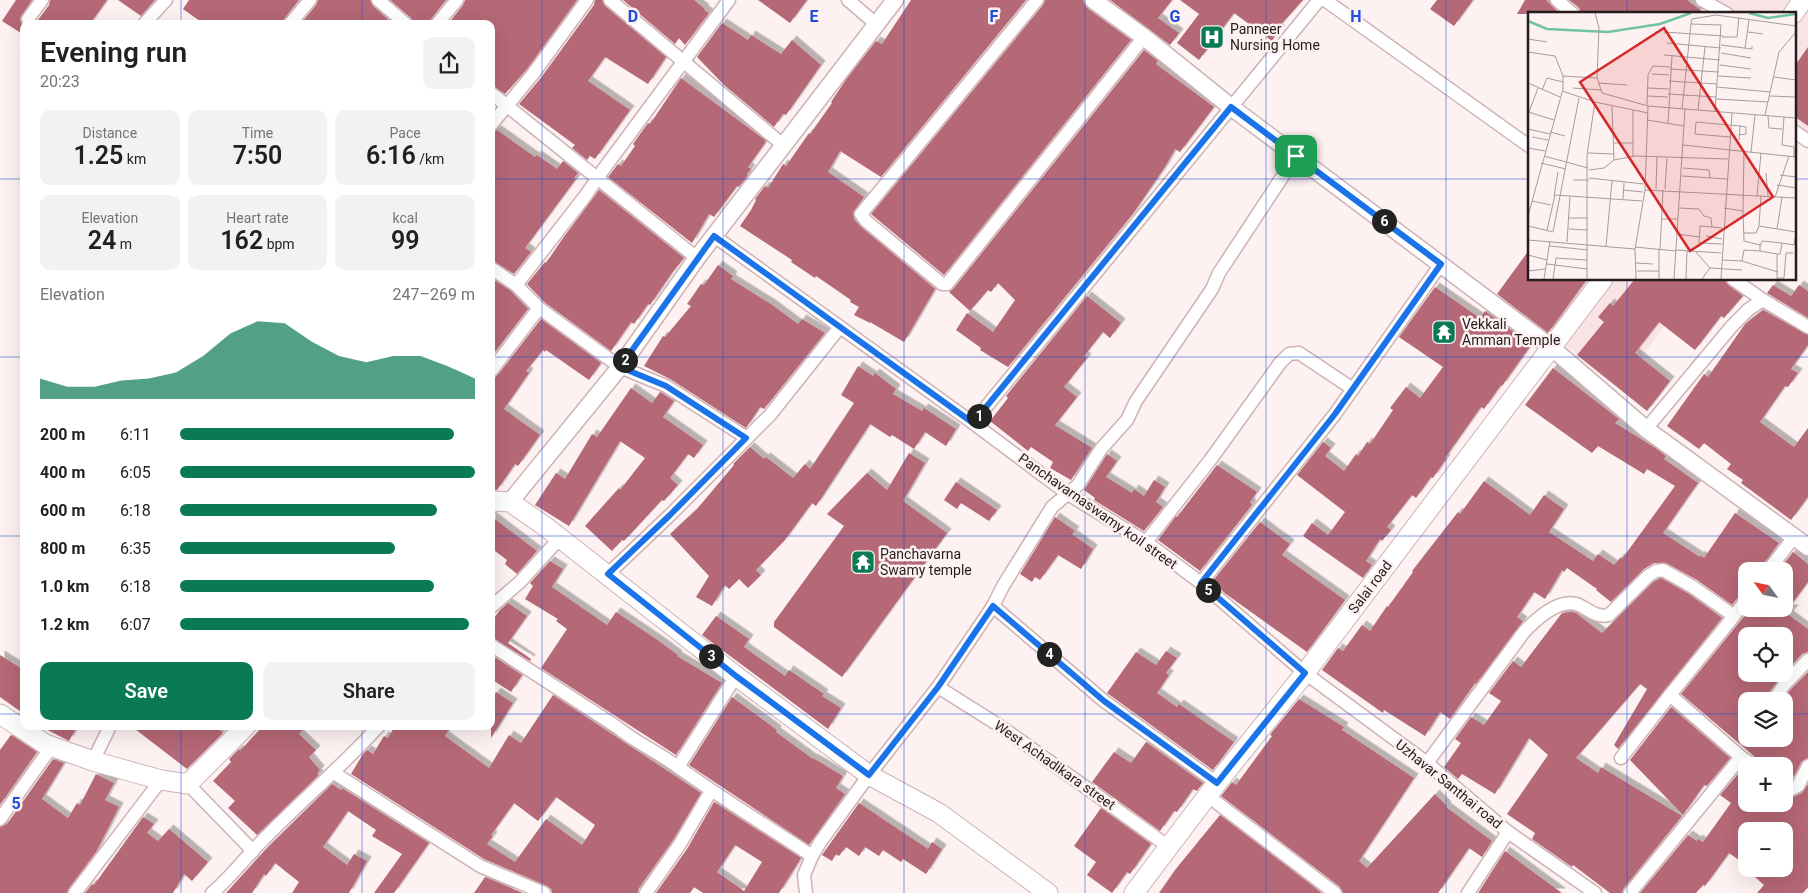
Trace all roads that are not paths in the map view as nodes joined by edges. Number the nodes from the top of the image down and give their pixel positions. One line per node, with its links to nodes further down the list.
1 (42, 0): 21 (street)
2 (166, 0): 22 (street)
3 (310, 0): 23 (street)
4 (378, 0): 24 (street)
5 (457, 0): 25 (street)
6 (587, 0): 30 (street)
7 (610, 0): 28 (street)
8 (729, 0): 28 (street)
9 (848, 0): 26 (street)
10 (895, 0): 26 (street)
11 (1037, 0): 27 (street)
12 (1092, 0): 27 (street)
13 (1318, 0): 31 (street)
14 (1325, 0): 36 (street)
15 (1557, 0): 18 (street)
16 (1702, 0): 19 (street)
17 (1803, 0): 20 (main road)
18 (1572, 12)
19 (1723, 12)
20 (1794, 12)
21 (28, 19)
22 (148, 20)
23 (293, 20)
24 (401, 20)
25 (441, 20)
26 (876, 24): 35 (street)
27 (1144, 38): 31 (street)
28 (682, 62): 35 (street); 38 (street)
29 (495, 96): 30 (street)
30 (506, 105): 32 (street); 38 (street)
31 (1231, 107): 37 (street); 54 (street)
32 (495, 120)
33 (1796, 132): 34 (street)
34 (1808, 141)
35 (783, 145): 39 (street)
36 (1528, 145)
37 (1296, 156): 41 (street); 57 (street)
38 (597, 178): 40 (street); 45 (street)
39 (714, 236): 40 (street); 48 (street, Panchavarnaswamy koil street)
40 (697, 258): 52 (street)
41 (1441, 264): 50 (street); 53 (street)
42 (495, 271): 45 (street)
43 (1602, 280): 50 (main road, Salai road)
44 (1734, 280): 46 (street)
45 (516, 286): 47 (street)
46 (1763, 300): 49 (street); 55 (street)
47 (539, 308): 51 (street); 52 (street)
48 (840, 327): 54 (street, Panchavarnaswamy koil street); 56 (street)
49 (1808, 327)
50 (1552, 348): 55 (street); 72 (main road, Salai road)
51 (495, 366)
52 (620, 367): 56 (street); 58 (street)
53 (1353, 389): 61 (street); 65 (street)
54 (973, 423): 57 (street, Panchavarnaswamy koil street)
55 (1646, 429): 59 (street)
56 (746, 438): 64 (street)
57 (1068, 494): 61 (street, Panchavarnaswamy koil street); 67 (street)
58 (497, 501): 60 (main road)
59 (1794, 537): 62 (street); 63 (street)
60 (560, 538): 64 (main road); 66 (street)
61 (1146, 542): 65 (street, Panchavarnaswamy koil street)
62 (1808, 547)
63 (1775, 562)
64 (608, 574): 73 (main road)
65 (1201, 583): 72 (street, Panchavarnaswamy koil street)
66 (495, 604)
67 (993, 606): 74 (street); 96 (street)
68 (1738, 611): 69 (street)
69 (1734, 616): 76 (street); 88 (street)
70 (495, 648): 90 (street)
71 (1808, 660): 75 (street)
72 (1305, 673): 88 (street, Uzhavar Santhai road); 96 (main road, Salai road)
73 (736, 676): 90 (street); 92 (main road)
74 (938, 687): 92 (street); 100 (street, West Achadikara street)
75 (1779, 692)
76 (1670, 695): 84 (street); 85 (street)
77 (0, 714): 78 (main road)
78 (20, 727)
79 (24, 730): 83 (main road)
80 (108, 730): 86 (street)
81 (242, 730): 94 (main road)
82 (375, 730): 91 (street)
83 (52, 746): 86 (main road); 98 (street)
84 (1741, 757)
85 (1621, 758)
86 (93, 761): 93 (main road)
87 (1738, 761): 113 (street)
88 (1427, 763): 99 (street, Uzhavar Santhai road)
89 (1808, 766): 95 (street)
90 (678, 767): 97 (street)
91 (334, 773): 101 (street); 105 (street)
92 (869, 775): 102 (street); 108 (main road)
93 (161, 780): 94 (main road); 104 (street)
94 (188, 784): 101 (street)
95 (1803, 788)
96 (1212, 790): 100 (main road, Salai road); 110 (street)
97 (711, 791): 102 (street); 106 (street)
98 (0, 819)
99 (1508, 832): 111 (street); 112 (street, Uzhavar Santhai road)
100 (1169, 847): 109 (main road, Salai road)
101 (253, 851): 103 (street)
102 (812, 856): 107 (street)
103 (221, 890)
104 (75, 893)
105 (544, 893)
106 (646, 893)
107 (806, 893)
108 (1048, 893)
109 (1134, 893)
110 (1335, 893)
111 (1468, 893)
112 (1595, 893)
113 (1630, 893)

